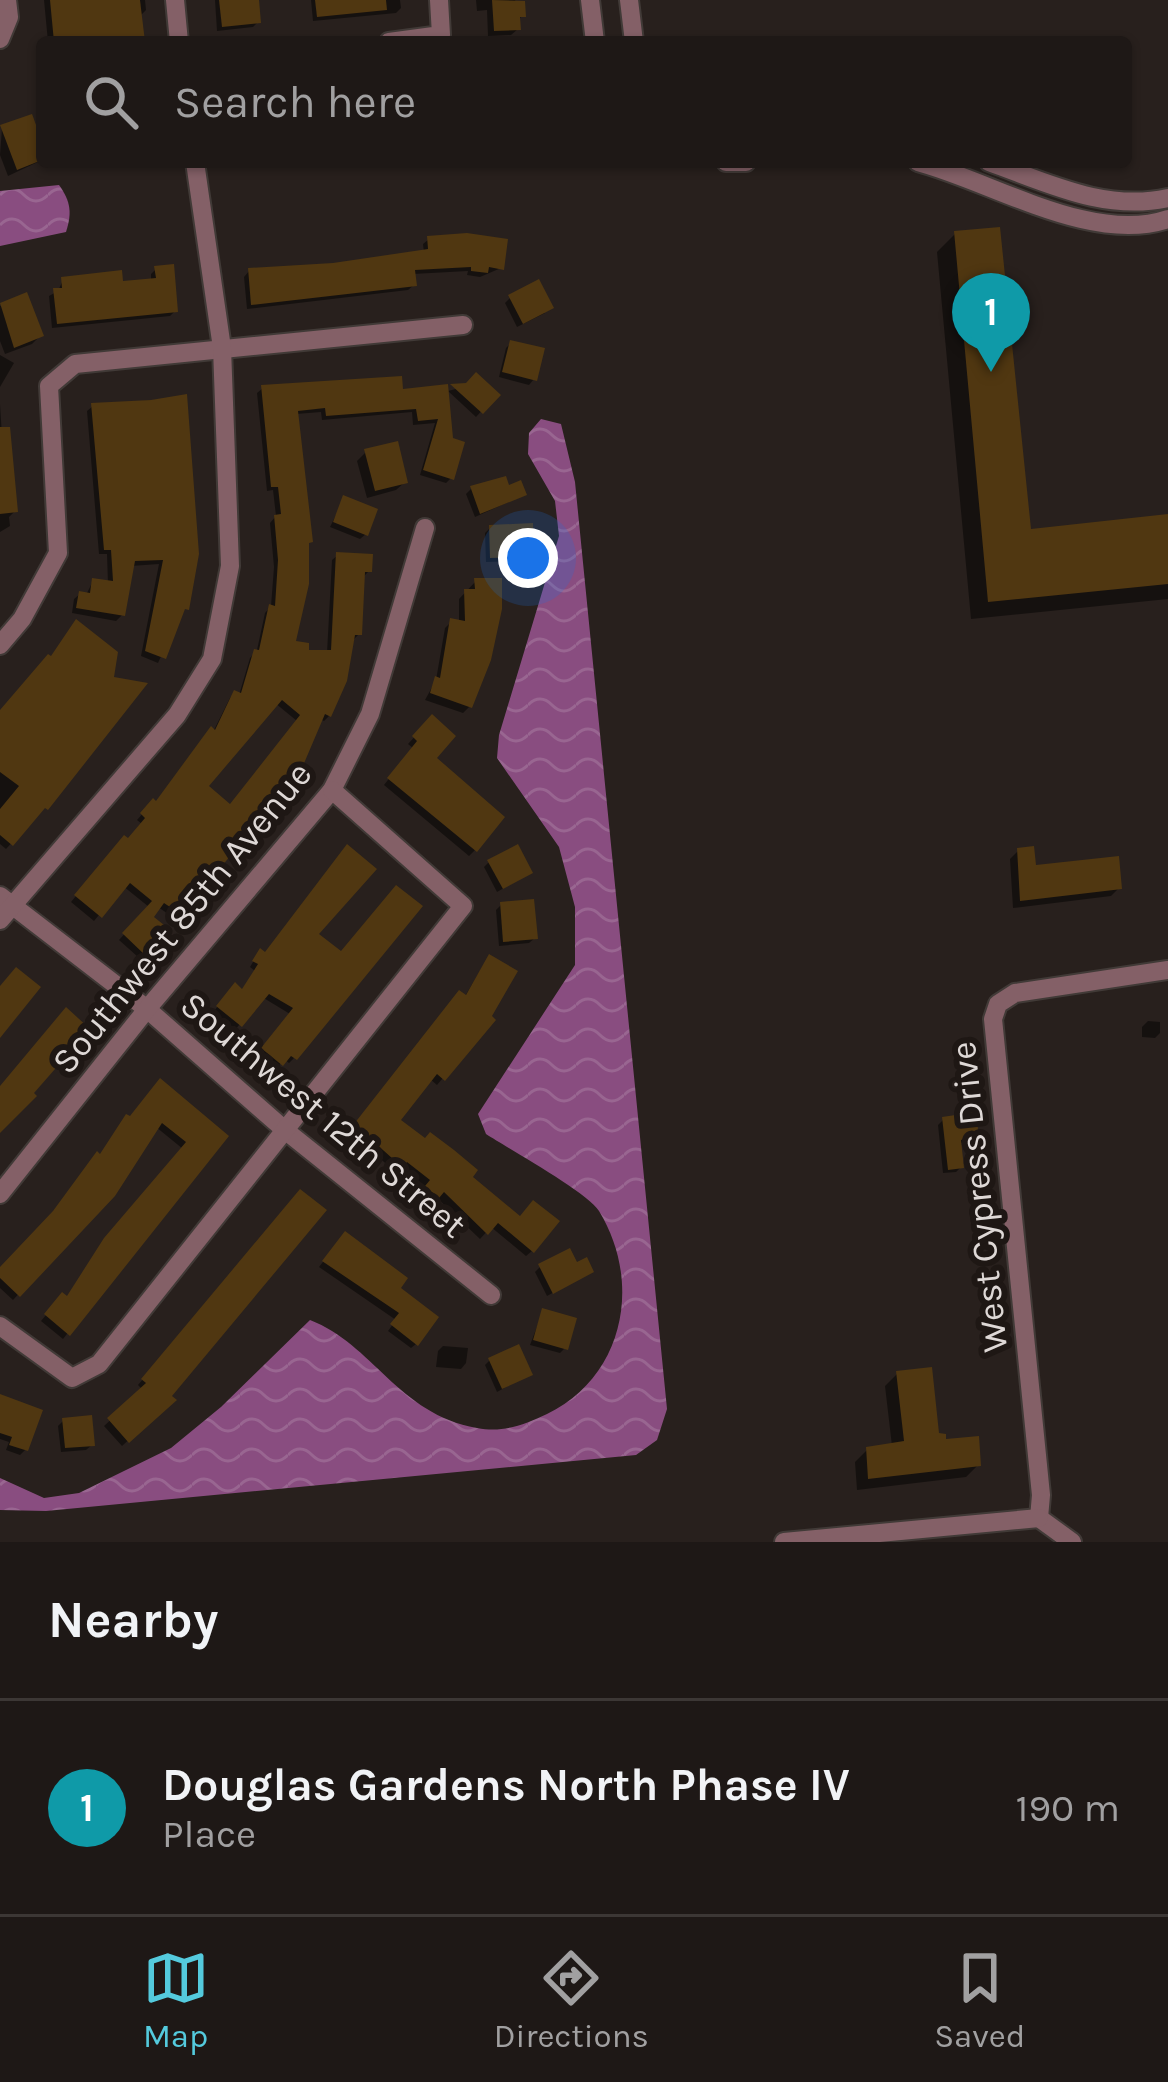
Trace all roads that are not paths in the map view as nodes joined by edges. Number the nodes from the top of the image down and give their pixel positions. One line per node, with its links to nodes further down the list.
1 (7, 0): 10 (street)
2 (175, 0): 6 (street)
3 (439, 0): 7 (street)
4 (590, 0): 8 (street)
5 (628, 0): 9 (street)
6 (178, 36)
7 (434, 36)
8 (594, 36)
9 (633, 36)
10 (0, 39)
11 (195, 168): 17 (street)
12 (935, 168): 15 (street)
13 (1007, 168): 14 (street)
14 (1168, 198)
15 (1168, 219)
16 (463, 325): 17 (street)
17 (222, 348): 19 (street); 21 (street)
18 (425, 528): 20 (street, Southwest 85th Avenue)
19 (0, 645)
20 (332, 790): 23 (street, Southwest 85th Avenue); 24 (street)
21 (4, 907): 23 (street, Southwest 12th Street)
22 (1168, 970): 28 (street, West Cypress Drive)
23 (147, 1009): 24 (street, Southwest 12th Street); 25 (street, Southwest 85th Avenue)
24 (286, 1131): 26 (street, Southwest 12th Street); 27 (street)
25 (0, 1194)
26 (491, 1295)
27 (0, 1326)
28 (1040, 1518): 29 (street); 30 (street)
29 (784, 1542)
30 (1072, 1542)

